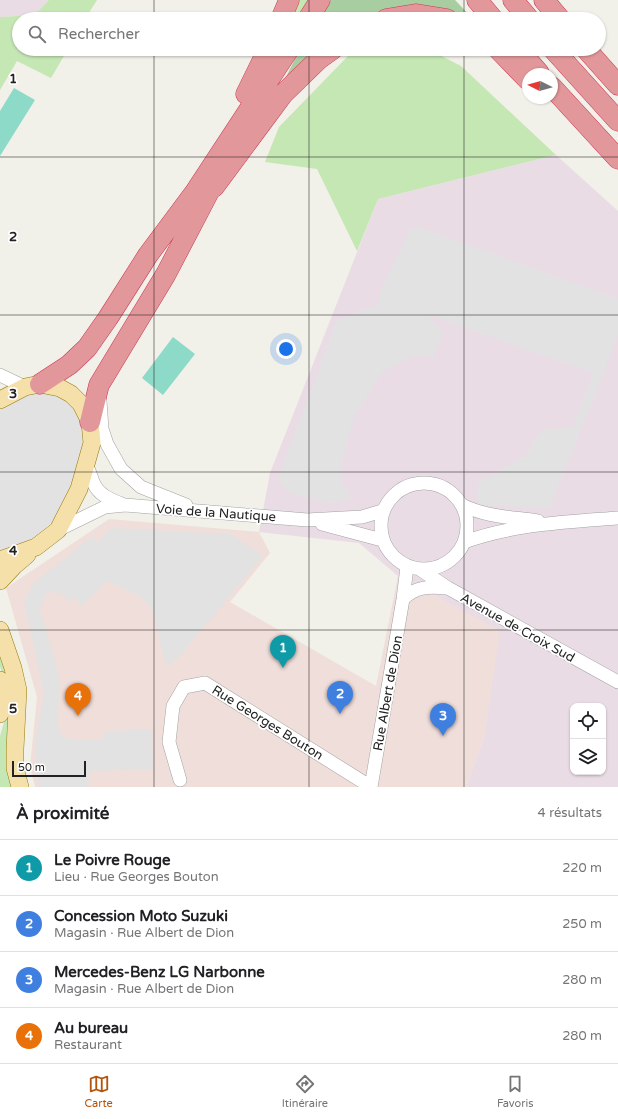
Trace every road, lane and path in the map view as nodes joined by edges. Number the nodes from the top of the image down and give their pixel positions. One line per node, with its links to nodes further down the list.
1 (289, 0): 6 (highway)
2 (320, 0): 7 (highway)
3 (477, 0): 8 (highway)
4 (513, 0): 9 (highway)
5 (544, 0): 10 (highway)
6 (284, 12)
7 (312, 12)
8 (487, 12)
9 (522, 12)
10 (554, 12)
11 (265, 56): 26 (highway)
12 (284, 56): 26 (highway)
13 (323, 56): 26 (highway)
14 (505, 56): 19 (highway)
15 (524, 56): 18 (highway)
16 (560, 56): 24 (highway)
17 (592, 56): 20 (highway)
18 (535, 68)
19 (522, 74)
20 (618, 85)
21 (558, 94): 23 (highway)
22 (558, 103): 23 (highway)
23 (577, 116): 25 (highway)
24 (618, 122)
25 (618, 159)
26 (201, 194): 28 (highway); 29 (highway)
27 (0, 375): 28 (street)
28 (32, 385): 30 (main road); 31 (main road)
29 (99, 385): 31 (highway); 35 (street)
30 (0, 400)
31 (90, 422): 32 (main road)
32 (87, 467): 34 (street, Voie de la Nautique); 40 (main road)
33 (462, 505): 36 (street); 39 (street); 42 (street)
34 (125, 506): 35 (street, Voie de la Nautique); 40 (street, Voie de la Nautique)
35 (210, 511): 38 (street, Voie de la Nautique)
36 (382, 511): 38 (street, Voie de la Nautique); 41 (street)
37 (618, 518): 39 (street)
38 (307, 520): 41 (street, Voie de la Nautique)
39 (554, 523): 42 (street)
40 (58, 530): 43 (main road)
41 (382, 540): 45 (street)
42 (464, 542): 46 (street)
43 (36, 548): 44 (main road); 47 (main road)
44 (0, 560)
45 (407, 567): 46 (street); 49 (street, Rue Albert de Dion)
46 (421, 570): 48 (street, Avenue de Croix Sud)
47 (0, 581)
48 (448, 588): 49 (street); 52 (street, Avenue de Croix Sud)
49 (403, 599): 56 (street, Rue Albert de Dion)
50 (0, 630): 55 (main road)
51 (0, 680): 53 (main road)
52 (618, 682)
53 (0, 714)
54 (180, 780): 56 (street, Rue Georges Bouton)
55 (20, 787)
56 (371, 787)

